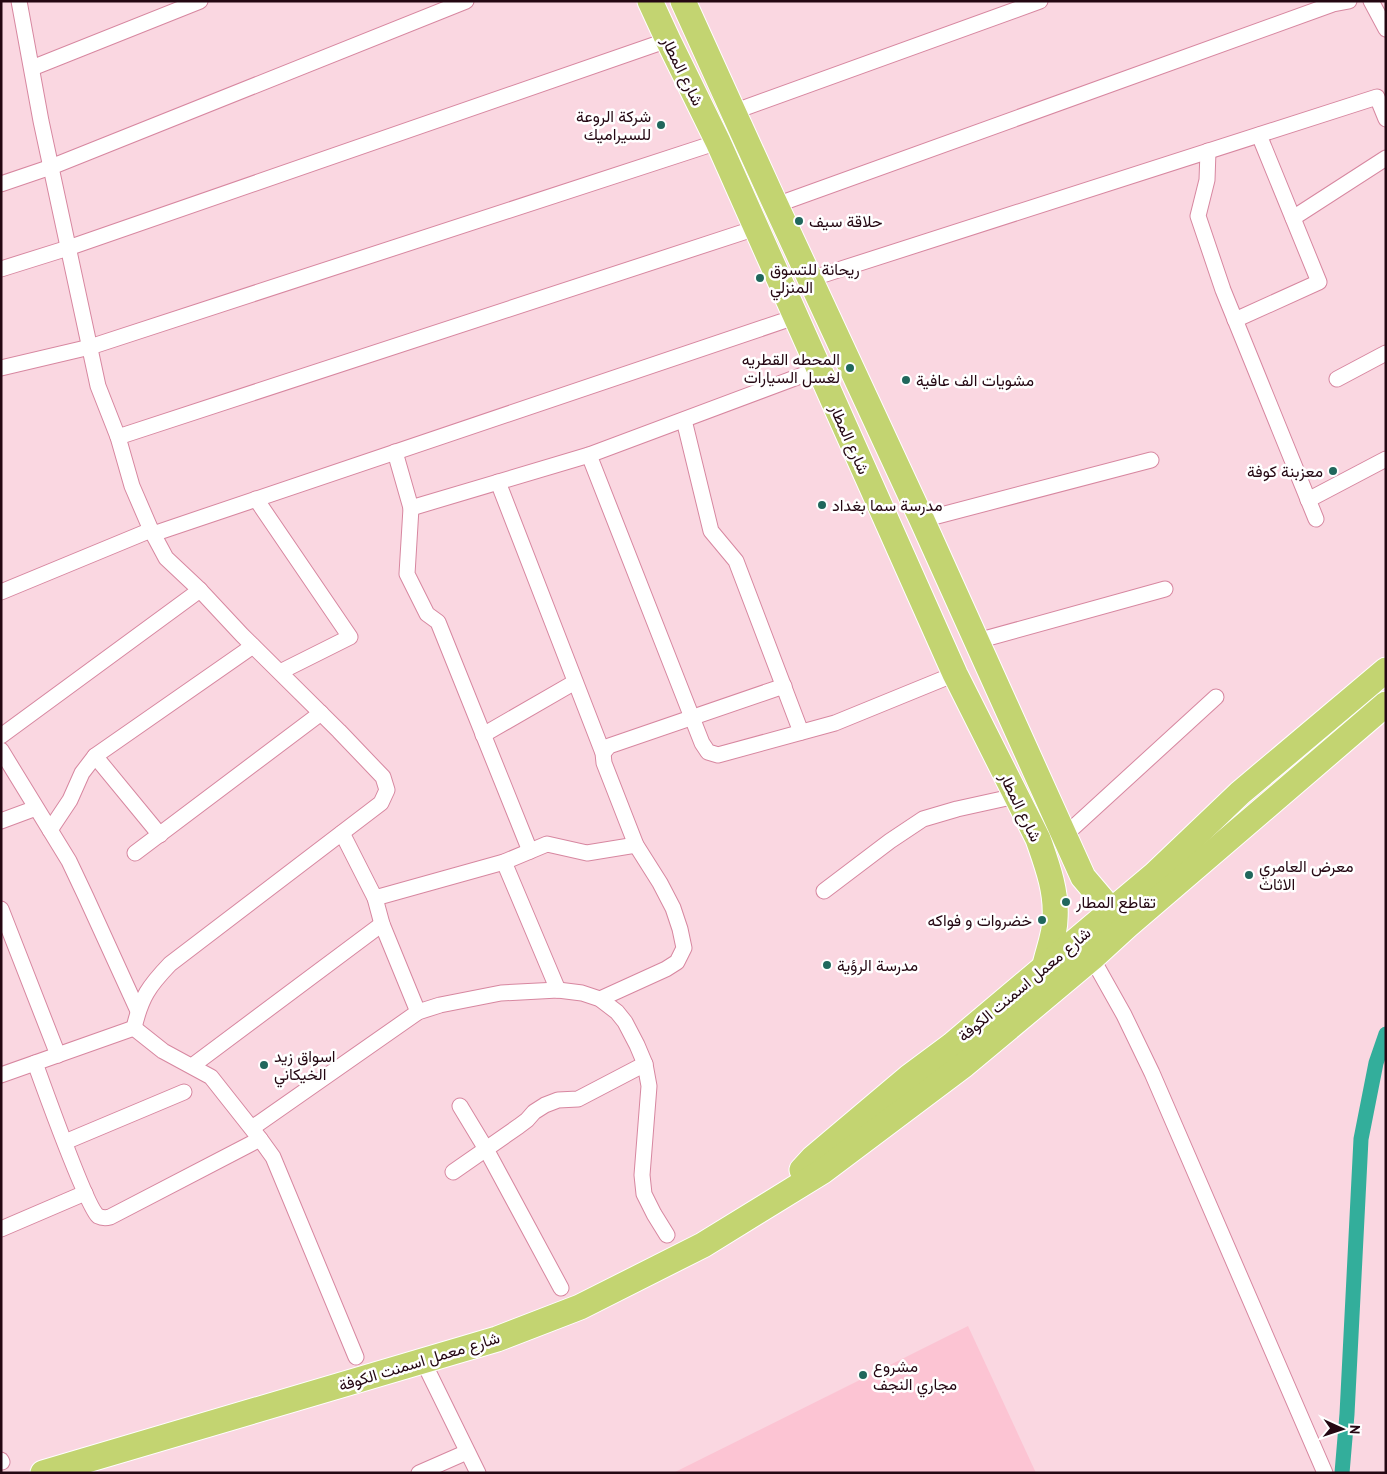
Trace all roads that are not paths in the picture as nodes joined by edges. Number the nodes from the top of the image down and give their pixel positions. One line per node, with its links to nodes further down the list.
1 (19, 1): 12 (street)
2 (200, 1): 12 (street)
3 (466, 1): 20 (street)
4 (650, 1): 11 (main road, شارع المطار)
5 (683, 1): 14 (main road, شارع المطار)
6 (1040, 1): 9 (street)
7 (1349, 1): 22 (street)
8 (1371, 1): 10 (street)
9 (1010, 6): 14 (street)
10 (1385, 27)
11 (668, 40): 17 (main road, شارع المطار); 25 (street)
12 (32, 68): 20 (street)
13 (1381, 94): 15 (street); 16 (street)
14 (732, 112): 22 (main road, شارع المطار)
15 (1386, 119)
16 (1259, 135): 18 (street); 23 (street)
17 (718, 142): 24 (main road, شارع المطار); 32 (street)
18 (1208, 151): 29 (street); 31 (street)
19 (1386, 158): 23 (street)
20 (51, 167): 21 (street); 25 (street)
21 (1, 184)
22 (774, 201): 24 (main road); 26 (main road, شارع المطار)
23 (1293, 218): 31 (street)
24 (752, 219): 27 (main road, شارع المطار); 38 (street)
25 (68, 248): 28 (street); 32 (street)
26 (799, 256): 27 (main road); 29 (main road, شارع المطار)
27 (773, 267): 30 (main road, شارع المطار)
28 (1, 270)
29 (810, 279): 48 (main road, شارع المطار)
30 (795, 317): 35 (main road, شارع المطار); 39 (street)
31 (1235, 320): 45 (street)
32 (90, 347): 34 (street); 38 (street)
33 (1386, 353): 36 (street)
34 (1, 368)
35 (818, 369): 37 (street); 57 (main road, شارع المطار)
36 (1337, 379)
37 (684, 420): 40 (street); 59 (street)
38 (118, 437): 49 (street)
39 (396, 452): 44 (street); 46 (street)
40 (589, 455): 43 (street); 63 (street)
41 (1386, 459): 45 (street)
42 (1151, 460): 48 (street)
43 (498, 482): 46 (street); 58 (street)
44 (256, 499): 49 (street); 56 (street)
45 (1308, 500): 47 (street)
46 (410, 508): 65 (street)
47 (1316, 519)
48 (922, 520): 53 (main road, شارع المطار)
49 (152, 532): 51 (street); 52 (street)
50 (1164, 589): 53 (street)
51 (200, 590): 54 (street); 66 (street)
52 (1, 592)
53 (977, 641): 76 (main road, شارع المطار)
54 (253, 646): 56 (street); 69 (street)
55 (1386, 670): 84 (main road, شارع معمل اسمنت الكوفة)
56 (280, 672): 62 (street)
57 (955, 674): 64 (street); 70 (main road, شارع المطار)
58 (576, 682): 65 (street); 68 (street)
59 (784, 686): 63 (street); 64 (street)
60 (1216, 697): 76 (street)
61 (1386, 704): 86 (main road, شارع معمل اسمنت الكوفة)
62 (321, 713): 74 (street); 75 (street)
63 (692, 718): 64 (street); 68 (street)
64 (801, 732)
65 (483, 734): 78 (street)
66 (1, 736)
67 (2, 752): 71 (street)
68 (603, 753): 77 (street)
69 (95, 756): 73 (street); 75 (street)
70 (1016, 796): 81 (street); 87 (main road, شارع المطار)
71 (36, 808): 72 (street); 73 (street)
72 (1, 821)
73 (50, 830): 90 (street)
74 (342, 833): 82 (street); 90 (street)
75 (160, 835): 79 (street)
76 (1064, 836): 84 (main road, شارع المطار)
77 (636, 845): 78 (street); 89 (street)
78 (530, 851): 80 (street)
79 (135, 853)
80 (504, 862): 82 (street); 88 (street)
81 (824, 891)
82 (375, 898): 85 (street)
83 (1, 909): 93 (street)
84 (1111, 910): 87 (main road, شارع معمل اسمنت الكوفة)
85 (382, 924): 91 (street); 97 (street)
86 (1092, 958): 94 (main road, شارع معمل اسمنت الكوفة); 115 (street)
87 (1045, 965): 94 (main road, شارع معمل اسمنت الكوفة)
88 (558, 990): 89 (street); 91 (street)
89 (600, 999): 96 (street)
90 (138, 1011): 92 (street)
91 (418, 1012): 101 (street)
92 (134, 1028): 93 (street); 97 (street)
93 (58, 1055): 95 (street)
94 (958, 1055): 110 (main road, شارع معمل اسمنت الكوفة)
95 (35, 1063): 98 (street); 102 (street)
96 (644, 1064): 103 (street); 107 (street)
97 (192, 1066): 101 (street)
98 (1, 1076)
99 (184, 1092): 102 (street)
100 (460, 1106): 103 (street)
101 (256, 1133): 105 (street); 109 (street)
102 (66, 1142): 105 (street)
103 (486, 1149): 104 (street); 108 (street)
104 (453, 1172)
105 (85, 1193): 106 (street)
106 (2, 1226)
107 (668, 1235)
108 (561, 1288)
109 (356, 1357)
110 (423, 1360): 111 (street); 112 (main road, شارع معمل اسمنت الكوفة)
111 (468, 1452): 113 (street); 114 (street)
112 (42, 1473)
113 (419, 1473)
114 (478, 1473)
115 (1325, 1473)

